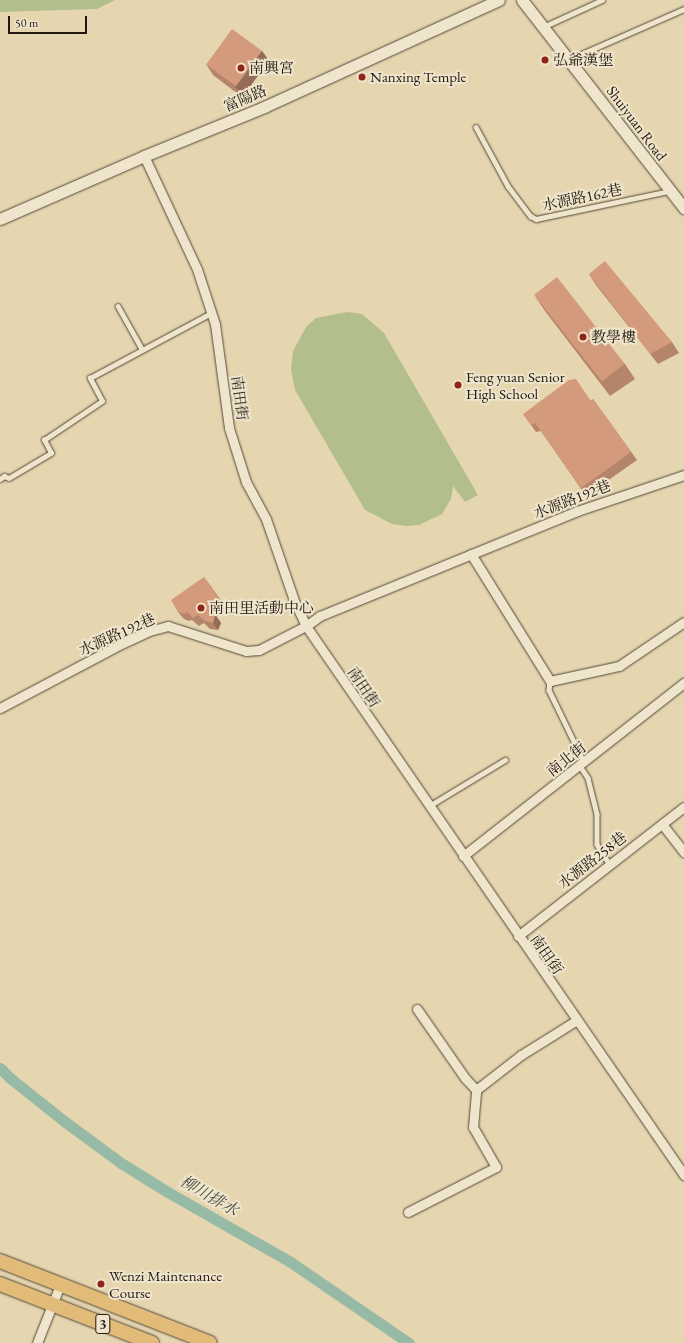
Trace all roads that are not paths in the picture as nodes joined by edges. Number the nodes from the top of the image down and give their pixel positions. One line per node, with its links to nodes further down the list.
1 (500, 0): 8 (street, 富陽路)
2 (522, 0): 5 (street, Shuiyuan Road)
3 (602, 0): 5 (lane)
4 (684, 9): 6 (lane)
5 (543, 27): 6 (street, Shuiyuan Road)
6 (570, 59): 9 (street, Shuiyuan Road)
7 (476, 127): 9 (lane, 水源路162巷)
8 (144, 156): 11 (street, 富陽路); 13 (street, 南田街)
9 (670, 190): 10 (street, Shuiyuan Road)
10 (684, 208)
11 (0, 219)
12 (118, 306): 14 (lane)
13 (211, 313): 14 (lane); 19 (street, 南田街)
14 (142, 349): 16 (lane)
15 (684, 475): 17 (street, 水源路192巷)
16 (0, 479)
17 (471, 554): 19 (street, 水源路192巷); 20 (street)
18 (684, 622): 20 (street)
19 (306, 626): 22 (street, 水源路192巷); 25 (street, 南田街)
20 (550, 681): 24 (lane)
21 (684, 684): 24 (street, 南北街)
22 (0, 708)
23 (505, 760): 25 (lane)
24 (582, 764): 29 (street, 南北街); 30 (lane)
25 (429, 806): 29 (street, 南田街)
26 (684, 807): 27 (street, 水源路258巷)
27 (662, 824): 28 (street); 30 (street, 水源路258巷)
28 (684, 852)
29 (463, 856): 31 (street, 南田街)
30 (610, 864): 31 (street, 水源路258巷)
31 (518, 936): 33 (street, 南田街)
32 (417, 1009): 34 (street)
33 (577, 1020): 34 (street); 35 (street, 南田街)
34 (476, 1090): 36 (street)
35 (684, 1175)
36 (408, 1212)
37 (0, 1261): 39 (main road, 3)
38 (0, 1284): 40 (main road, 3)
39 (60, 1285): 40 (street); 43 (main road, 3)
40 (54, 1305): 41 (street); 42 (main road, 3)
41 (38, 1343)
42 (152, 1343)
43 (210, 1343)

